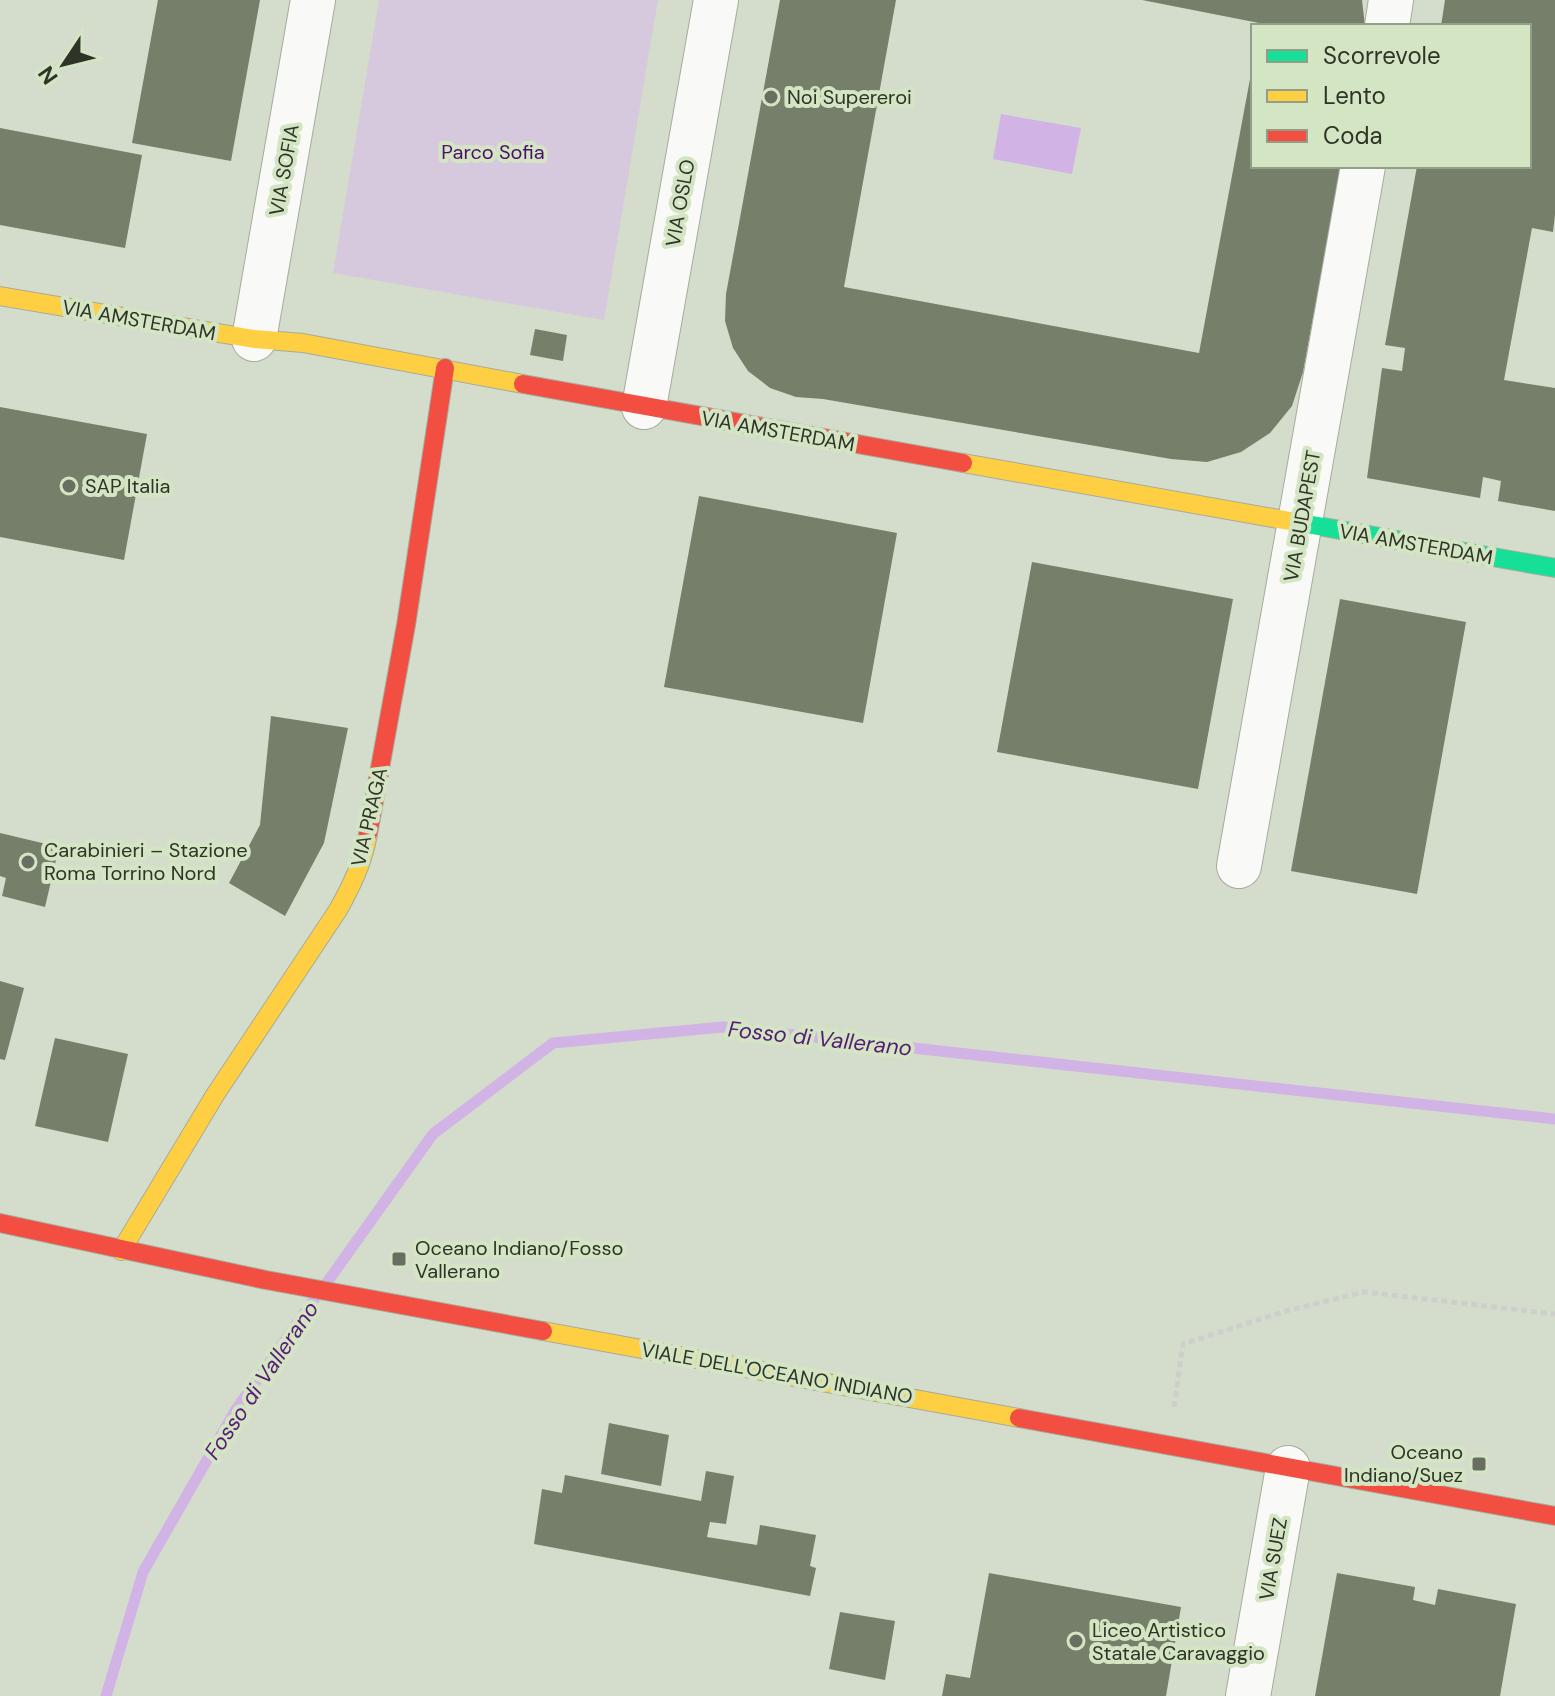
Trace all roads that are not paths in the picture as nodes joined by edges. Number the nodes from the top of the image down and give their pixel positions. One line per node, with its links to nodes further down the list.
1 (313, 0): 7 (street, VIA SOFIA)
2 (716, 0): 9 (street, VIA OSLO)
3 (1391, 0): 4 (street)
4 (1387, 24)
5 (1363, 168): 10 (street, VIA BUDAPEST)
6 (0, 296): 7 (street, VIA AMSTERDAM)
7 (254, 339): 8 (street, VIA AMSTERDAM)
8 (445, 368): 9 (street, VIA AMSTERDAM); 14 (street, VIA PRAGA)
9 (644, 407): 10 (street, VIA AMSTERDAM)
10 (1301, 523): 11 (street, VIA AMSTERDAM); 12 (street, VIA BUDAPEST)
11 (1555, 568)
12 (1239, 866)
13 (0, 1223): 14 (street, VIALE DELL'OCEANO INDIANO)
14 (121, 1251): 15 (street, VIALE DELL'OCEANO INDIANO)
15 (1288, 1468): 16 (street, VIALE DELL'OCEANO INDIANO); 17 (street, VIA SUEZ)
16 (1555, 1516)
17 (1248, 1696)

